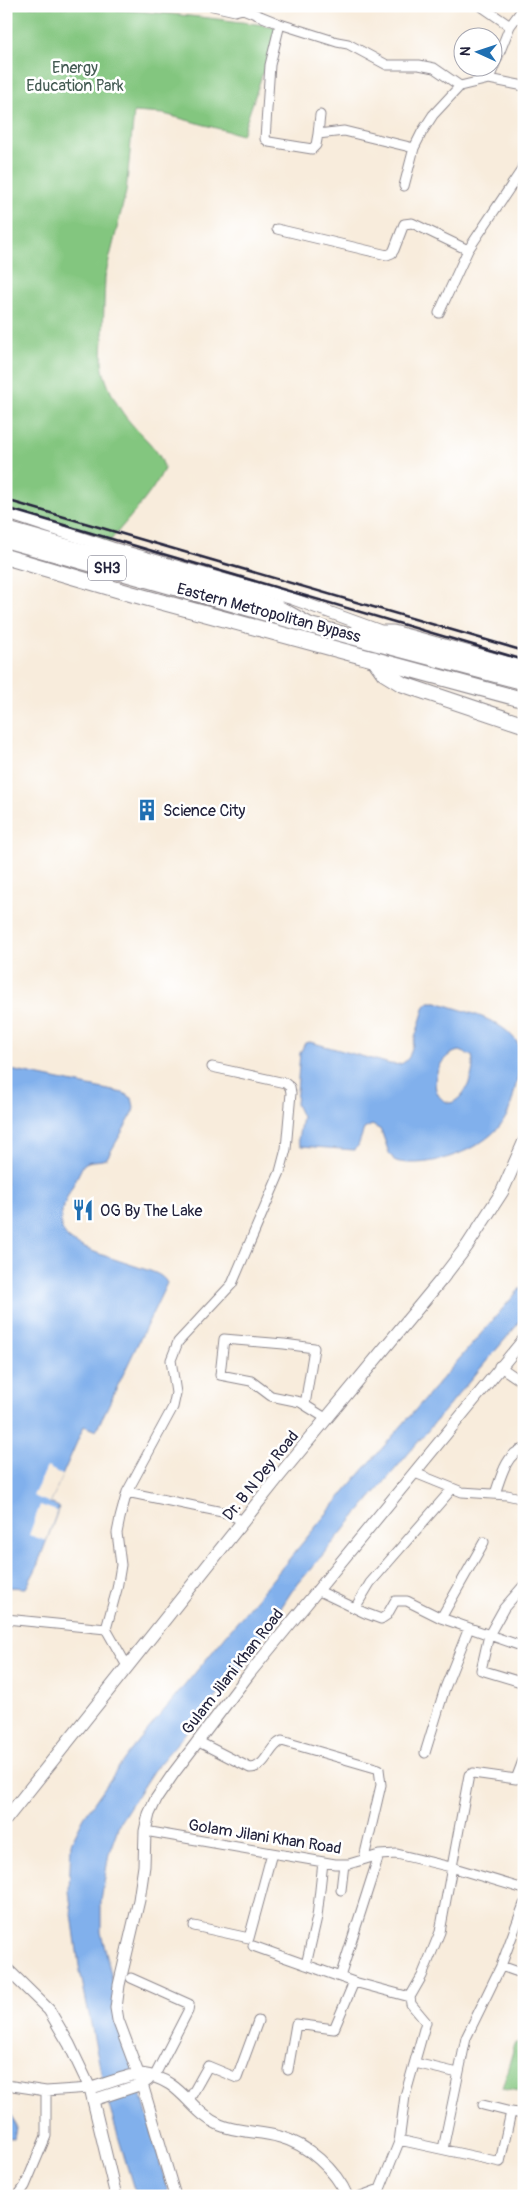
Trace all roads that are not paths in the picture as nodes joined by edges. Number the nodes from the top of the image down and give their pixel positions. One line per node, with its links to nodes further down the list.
1 (213, 6): 4 (street)
2 (481, 6): 6 (street)
3 (524, 7): 6 (street)
4 (243, 8): 5 (street)
5 (280, 24): 8 (street); 11 (street)
6 (510, 26): 7 (street)
7 (489, 79): 8 (street); 9 (street)
8 (460, 86): 12 (street)
9 (524, 86)
10 (320, 115): 11 (street)
11 (318, 134): 12 (street)
12 (414, 148): 15 (street)
13 (524, 161): 14 (street)
14 (522, 175): 17 (street)
15 (404, 186)
16 (277, 229): 17 (street)
17 (468, 250): 18 (street)
18 (439, 313)
19 (6, 513): 24 (street)
20 (6, 530): 23 (highway)
21 (6, 540): 23 (main road, SH3)
22 (6, 557): 26 (main road, Eastern Metropolitan Bypass / SH3)
23 (308, 625): 25 (main road, SH3)
24 (382, 632): 25 (main road, SH3); 27 (main road, SH3)
25 (342, 634): 28 (main road)
26 (374, 659): 29 (main road, Eastern Metropolitan Bypass); 30 (main road)
27 (524, 669)
28 (524, 682)
29 (524, 700)
30 (524, 725)
31 (212, 1068): 41 (street)
32 (524, 1142): 37 (main road, Dr. B N Dey Road)
33 (524, 1339): 34 (street, Gulam Jilani Khan Road)
34 (499, 1366): 35 (street); 39 (street, Gulam Jilani Khan Road)
35 (524, 1383)
36 (305, 1405): 36 (street); 37 (street)
37 (327, 1419): 44 (main road, Dr. B N Dey Road)
38 (524, 1449): 42 (street)
39 (415, 1473): 40 (street); 47 (street, Gulam Jilani Khan Road)
40 (452, 1489): 42 (street); 48 (street)
41 (127, 1492): 44 (street); 52 (street)
42 (495, 1494): 43 (street)
43 (524, 1500)
44 (243, 1521): 55 (main road, Dr. B N Dey Road)
45 (484, 1542): 49 (street)
46 (524, 1585): 53 (street)
47 (317, 1590): 48 (street); 57 (street, Gulam Jilani Khan Road)
48 (355, 1608): 49 (street)
49 (442, 1618): 51 (street)
50 (6, 1619): 52 (street)
51 (469, 1628): 53 (street); 58 (street)
52 (106, 1629): 55 (street)
53 (489, 1635): 54 (street); 56 (street)
54 (524, 1647)
55 (127, 1666): 60 (main road, Dr. B N Dey Road)
56 (524, 1683)
57 (197, 1741): 61 (street, Gulam Jilani Khan Road); 64 (street)
58 (425, 1753)
59 (524, 1758): 67 (street)
60 (6, 1820)
61 (145, 1831): 62 (street, Golam Jilani Khan Road); 86 (street, Gulam Jilani Khan Road)
62 (272, 1853): 65 (street, Golam Jilani Khan Road); 71 (street)
63 (379, 1855): 64 (street, Golam Jilani Khan Road); 67 (street, Golam Jilani Khan Road); 77 (street)
64 (364, 1858): 66 (street, Golam Jilani Khan Road)
65 (323, 1862): 66 (street, Golam Jilani Khan Road); 73 (street)
66 (344, 1864): 69 (street)
67 (451, 1867): 68 (street, Golam Jilani Khan Road); 80 (street)
68 (524, 1889)
69 (341, 1890)
70 (524, 1904): 74 (street)
71 (194, 1926)
72 (253, 1946): 73 (street)
73 (306, 1965): 77 (street)
74 (501, 1966): 76 (street); 84 (street)
75 (6, 1968): 89 (street)
76 (524, 1974)
77 (340, 1977): 79 (street)
78 (131, 1978): 85 (street)
79 (354, 1982): 80 (street); 83 (street)
80 (410, 1997): 82 (street)
81 (258, 2021): 90 (street)
82 (415, 2063): 84 (street); 94 (street)
83 (288, 2070)
84 (458, 2072): 95 (street)
85 (154, 2077): 86 (street); 90 (street)
86 (136, 2081): 89 (street); 98 (street, Gulam Jilani Khan Road)
87 (6, 2085): 88 (street)
88 (46, 2091): 89 (street); 96 (street)
89 (91, 2094): 97 (street)
90 (189, 2100): 99 (street)
91 (483, 2105): 92 (street)
92 (511, 2112): 93 (street); 95 (street)
93 (524, 2114)
94 (399, 2140): 95 (street); 100 (street)
95 (443, 2149)
96 (18, 2196)
97 (116, 2196)
98 (175, 2196)
99 (347, 2196)
100 (361, 2196)

